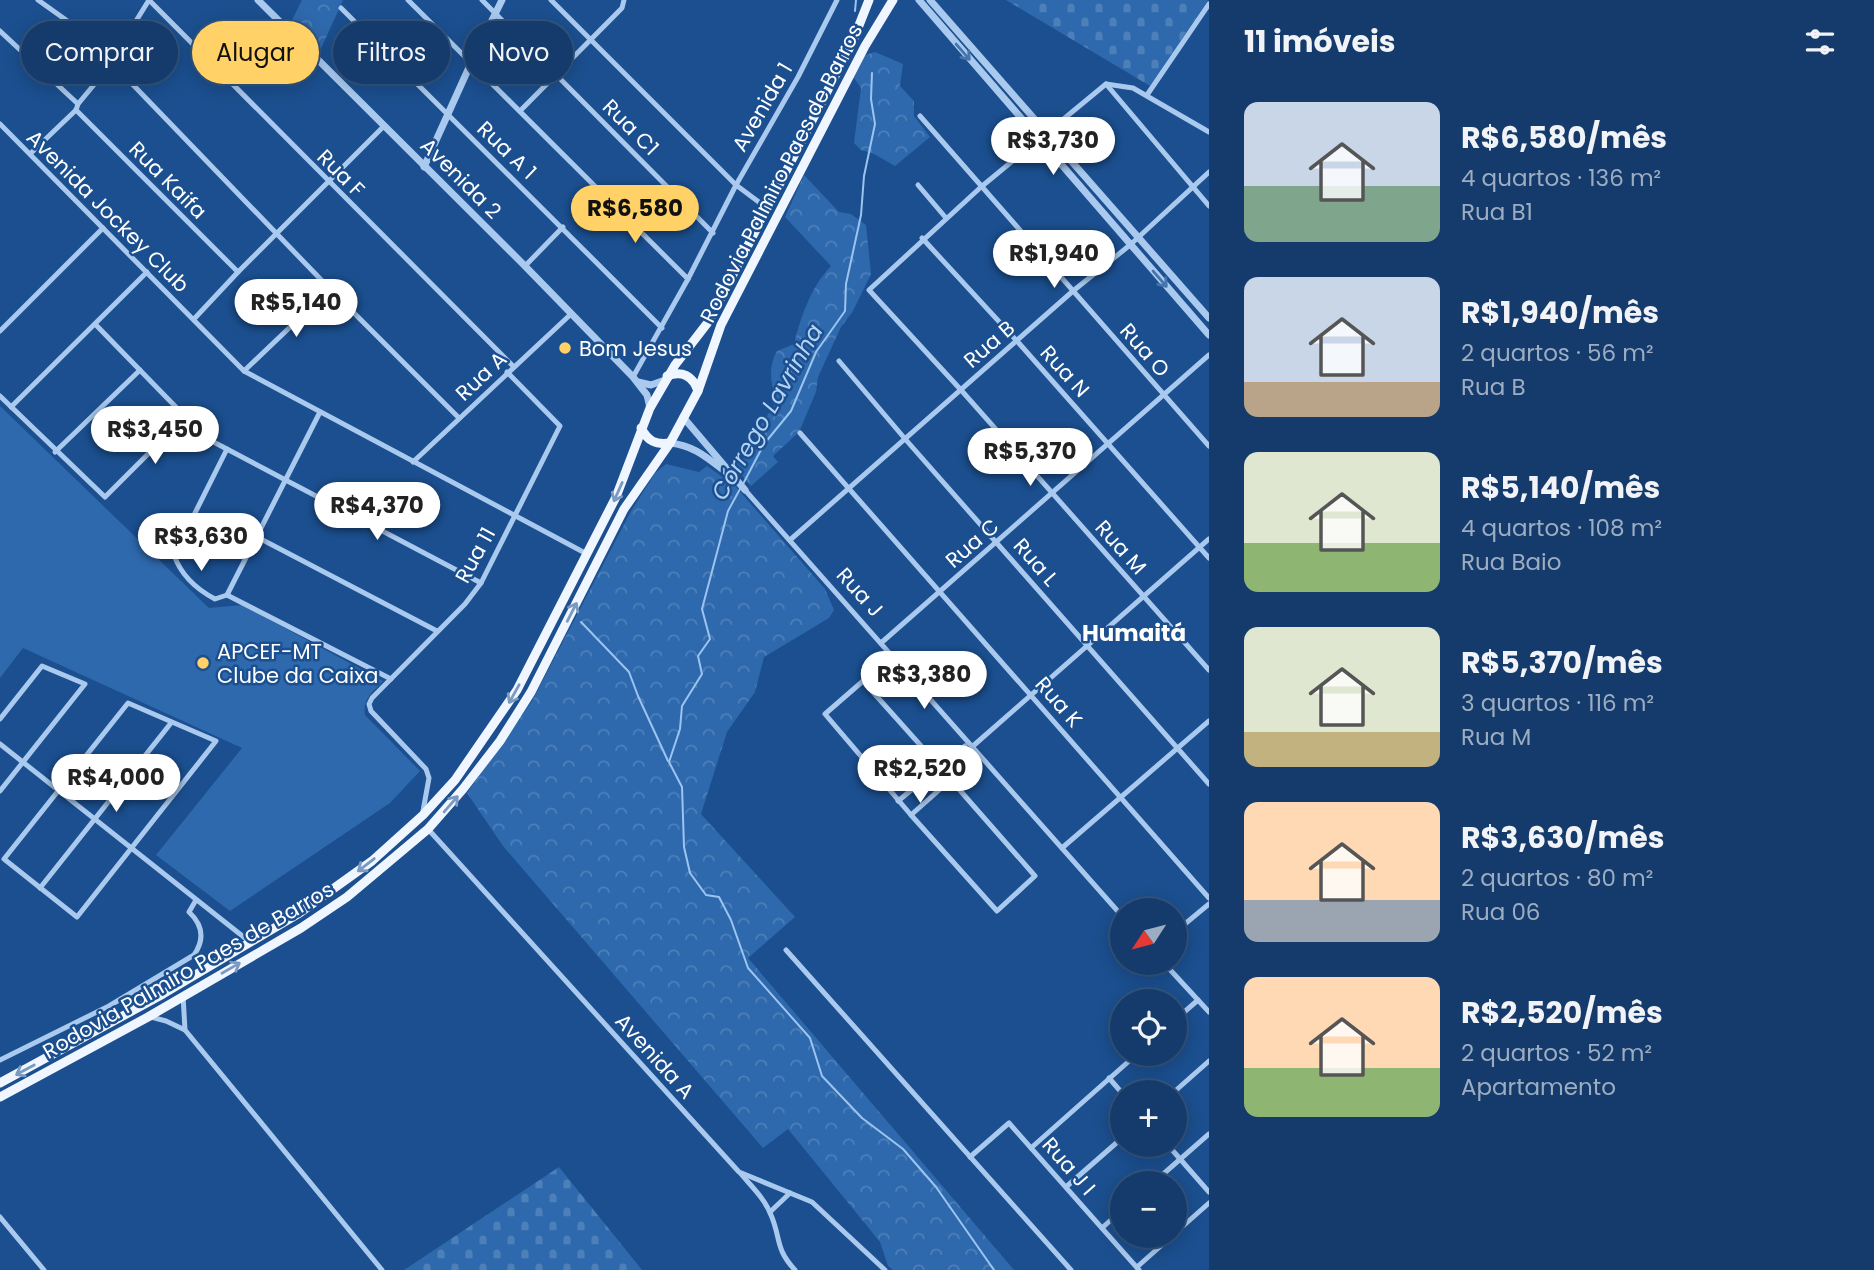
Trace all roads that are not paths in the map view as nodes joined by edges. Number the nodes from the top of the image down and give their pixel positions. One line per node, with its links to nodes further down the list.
1 (38, 0): 18 (street)
2 (149, 0): 19 (street); 46 (street, Rua F)
3 (258, 0): 14 (street, Avenida 2)
4 (408, 0): 24 (street)
5 (482, 0): 17 (street, Rua C1)
6 (502, 0): 17 (street)
7 (551, 0): 23 (street)
8 (624, 0): 23 (street)
9 (837, 0): 47 (street, Avenida 1)
10 (869, 0): 52 (main road, Rodovia Palmiro Paes de Barros)
11 (893, 0): 84 (main road, Rodovia Palmiro Paes de Barros)
12 (919, 0): 42 (street, one-way to 42)
13 (930, 0): 40 (street)
14 (267, 4): 39 (street, Avenida 2)
15 (1209, 4): 33 (street)
16 (341, 8): 36 (street, Rua A 1)
17 (495, 13): 20 (street); 21 (street, Rua C1)
18 (67, 21)
19 (136, 21)
20 (491, 21)
21 (503, 21)
22 (0, 32): 34 (street, Rua Kaifa)
23 (590, 39): 25 (street); 47 (street)
24 (464, 56)
25 (573, 56)
26 (464, 80): 36 (street)
27 (95, 84): 34 (street)
28 (132, 84): 57 (street)
29 (492, 84): 35 (street)
30 (546, 84): 35 (street)
31 (566, 84): 56 (street, Rua C1)
32 (1106, 84): 33 (street); 40 (street); 50 (street)
33 (1147, 95): 41 (street)
34 (77, 107): 43 (street); 63 (street, Rua Kaifa)
35 (520, 111): 64 (street)
36 (449, 115): 44 (street); 54 (street, Rua A 1)
37 (920, 116): 49 (street, Rua O)
38 (0, 124): 43 (street, Avenida Jockey Club)
39 (384, 126): 44 (street, Avenida 2); 46 (street)
40 (1047, 132): 42 (street); 58 (street)
41 (1209, 132)
42 (1038, 139): 49 (street); 60 (street)
43 (30, 154): 55 (street, Avenida Jockey Club)
44 (424, 167): 61 (street, Avenida 2)
45 (1209, 172): 50 (street, Rua B)
46 (328, 182): 57 (street); 77 (street, Rua F)
47 (736, 185): 52 (street); 56 (street, Avenida 1)
48 (918, 185): 53 (street)
49 (981, 187): 53 (street); 66 (street, Rua O)
50 (1193, 187): 51 (street); 58 (street, Rua B)
51 (1209, 206)
52 (767, 208): 81 (main road, Rodovia Palmiro Paes de Barros)
53 (946, 218): 59 (street)
54 (564, 227): 61 (street); 71 (street, Rua A 1)
55 (103, 228): 62 (street, Avenida Jockey Club); 72 (street)
56 (713, 233): 64 (street, Avenida 1)
57 (278, 234): 63 (street); 65 (street)
58 (1138, 237): 60 (street, Rua B); 68 (street)
59 (922, 238): 74 (street, Rua N); 83 (street, Rua M)
60 (1130, 245): 66 (street, Rua B); 73 (street, one-way to 73)
61 (525, 266): 67 (street, Avenida 2)
62 (147, 272): 69 (street, Avenida Jockey Club); 70 (street)
63 (238, 272): 69 (street)
64 (688, 279): 71 (street, Avenida 1)
65 (330, 289): 79 (street); 92 (street)
66 (1073, 291): 74 (street, Rua B); 85 (street, Rua O)
67 (571, 314): 77 (street, Rua A); 82 (street, Avenida 2)
68 (1209, 318)
69 (194, 319): 79 (street, Avenida Jockey Club)
70 (95, 324): 78 (street); 87 (street)
71 (662, 328): 82 (street, Avenida 1)
72 (0, 331)
73 (1209, 335)
74 (1017, 341): 83 (street, Rua B); 97 (street, Rua N)
75 (1209, 355): 85 (street, Rua C)
76 (839, 360): 95 (street, Rua L)
77 (513, 366): 80 (street, Rua A)
78 (140, 370): 90 (street); 100 (street)
79 (244, 371): 89 (street, Avenida Jockey Club)
80 (507, 372): 92 (street, Rua A); 107 (street, Rua 11)
81 (666, 378): 82 (street); 84 (main road); 88 (main road, Rodovia Palmiro Paes de Barros)
82 (635, 380): 88 (street, Avenida 2)
83 (961, 390): 95 (street, Rua B); 106 (street, Rua M)
84 (698, 391): 91 (main road, Rodovia Palmiro Paes de Barros)
85 (1164, 394): 97 (street, Rua C); 98 (street, Rua O)
86 (0, 396): 87 (street)
87 (12, 407): 100 (street)
88 (650, 408): 93 (main road, Rodovia Palmiro Paes de Barros)
89 (320, 412): 101 (street, Avenida Jockey Club); 102 (street)
90 (186, 416): 99 (street); 100 (street)
91 (683, 417): 96 (main road, Rodovia Palmiro Paes de Barros); 103 (street, Rua J)
92 (459, 418): 101 (street, Rua A)
93 (641, 428): 96 (main road); 113 (main road, Rodovia Palmiro Paes de Barros, one-way to 113)
94 (800, 433): 104 (street, Rua K)
95 (906, 440): 104 (street, Rua B); 111 (street, Rua L)
96 (670, 443): 103 (street, Rua J); 144 (main road, Rodovia Palmiro Paes de Barros, one-way to 96)
97 (1109, 444): 106 (street, Rua C); 112 (street, Rua N)
98 (1209, 446)
99 (227, 449): 102 (street); 117 (street)
100 (55, 452)
101 (413, 462): 107 (street, Avenida Jockey Club)
102 (285, 479): 108 (street); 115 (street)
103 (737, 481): 105 (street, Rua J)
104 (850, 489): 110 (street, Rua B); 116 (street, Rua K)
105 (745, 490): 110 (street, Rua J)
106 (1052, 494): 111 (street, Rua C); 118 (street, Rua M)
107 (515, 514): 113 (street); 115 (street, Rua 11)
108 (255, 536): 117 (street); 119 (street)
109 (1209, 539): 112 (street)
110 (790, 540): 120 (street, Rua J)
111 (998, 543): 116 (street, Rua C); 121 (street, Rua L)
112 (1200, 547): 114 (street, Rua N); 118 (street)
113 (587, 554): 141 (main road, Rodovia Palmiro Paes de Barros, one-way to 141)
114 (1209, 558)
115 (481, 583): 119 (street, Rua 11)
116 (940, 592): 120 (street, Rua C); 124 (street, Rua K)
117 (227, 595): 123 (street)
118 (1144, 596): 121 (street); 122 (street, Rua M)
119 (437, 631): 123 (street, Rua 11)
120 (881, 643): 130 (street, Rua J)
121 (1088, 645): 124 (street); 131 (street, Rua L)
122 (1209, 670)
123 (391, 679): 141 (street, Rua 11)
124 (1031, 695): 130 (street); 139 (street, Rua K)
125 (0, 719): 133 (street)
126 (1209, 721): 131 (street)
127 (171, 723): 137 (street); 143 (street); 145 (street)
128 (0, 744): 133 (street)
129 (965, 746): 134 (street)
130 (973, 746): 146 (street, Rua J)
131 (1178, 749): 136 (street, Rua L); 139 (street)
132 (975, 758): 135 (street)
133 (23, 762): 137 (street); 138 (street)
134 (939, 766): 135 (street); 135 (street); 140 (street); 140 (street)
135 (950, 779): 142 (street); 142 (street)
136 (1209, 784)
137 (59, 790): 143 (street); 147 (street)
138 (0, 791)
139 (1121, 797): 146 (street); 149 (street, Rua K)
140 (898, 801): 142 (street)
141 (423, 815): 152 (main road, Rodovia Palmiro Paes de Barros, one-way to 152)
142 (911, 815)
143 (95, 819): 145 (street); 147 (street)
144 (428, 829): 155 (main road, Rodovia Palmiro Paes de Barros, one-way to 144); 175 (street, Avenida A)
145 (132, 848): 147 (street); 148 (street)
146 (1062, 848): 150 (street, Rua J)
147 (40, 888)
148 (196, 900): 152 (street); 161 (street, Rodovia Palmiro Paes de Barros)
149 (1209, 901): 151 (street)
150 (1110, 902)
151 (1187, 921)
152 (250, 943): 166 (main road, Rodovia Palmiro Paes de Barros, one-way to 166)
153 (786, 950): 171 (street)
154 (1175, 975): 156 (street)
155 (183, 995): 159 (main road, Rodovia Palmiro Paes de Barros); 160 (street)
156 (1198, 1000): 157 (street); 158 (street)
157 (1187, 1010)
158 (1209, 1012)
159 (148, 1017): 160 (street); 167 (main road, Rodovia Palmiro Paes de Barros)
160 (185, 1030): 188 (street)
161 (0, 1060)
162 (1209, 1061): 165 (street)
163 (1123, 1066): 164 (street)
164 (1109, 1078): 169 (street)
165 (1187, 1080)
166 (0, 1083)
167 (0, 1097)
168 (1209, 1134): 173 (street)
169 (1031, 1148): 171 (street, Rua J I); 176 (street, Rua J I)
170 (1110, 1148): 176 (street)
171 (970, 1157): 191 (street)
172 (1178, 1157): 173 (street)
173 (1180, 1160): 174 (street); 177 (street)
174 (1167, 1171)
175 (739, 1172): 178 (street, Avenida A); 180 (street)
176 (1066, 1187): 184 (street, Rua J I)
177 (1209, 1192)
178 (790, 1193): 180 (street); 190 (street, Avenida A)
179 (1209, 1203): 183 (street)
180 (770, 1212): 189 (street)
181 (0, 1217): 187 (street)
182 (1110, 1221): 184 (street)
183 (1187, 1223)
184 (1102, 1228): 186 (street, Rua J I)
185 (1159, 1248): 186 (street)
186 (1138, 1268)
187 (44, 1270)
188 (382, 1270)
189 (795, 1270)
190 (885, 1270)
191 (1071, 1270)

